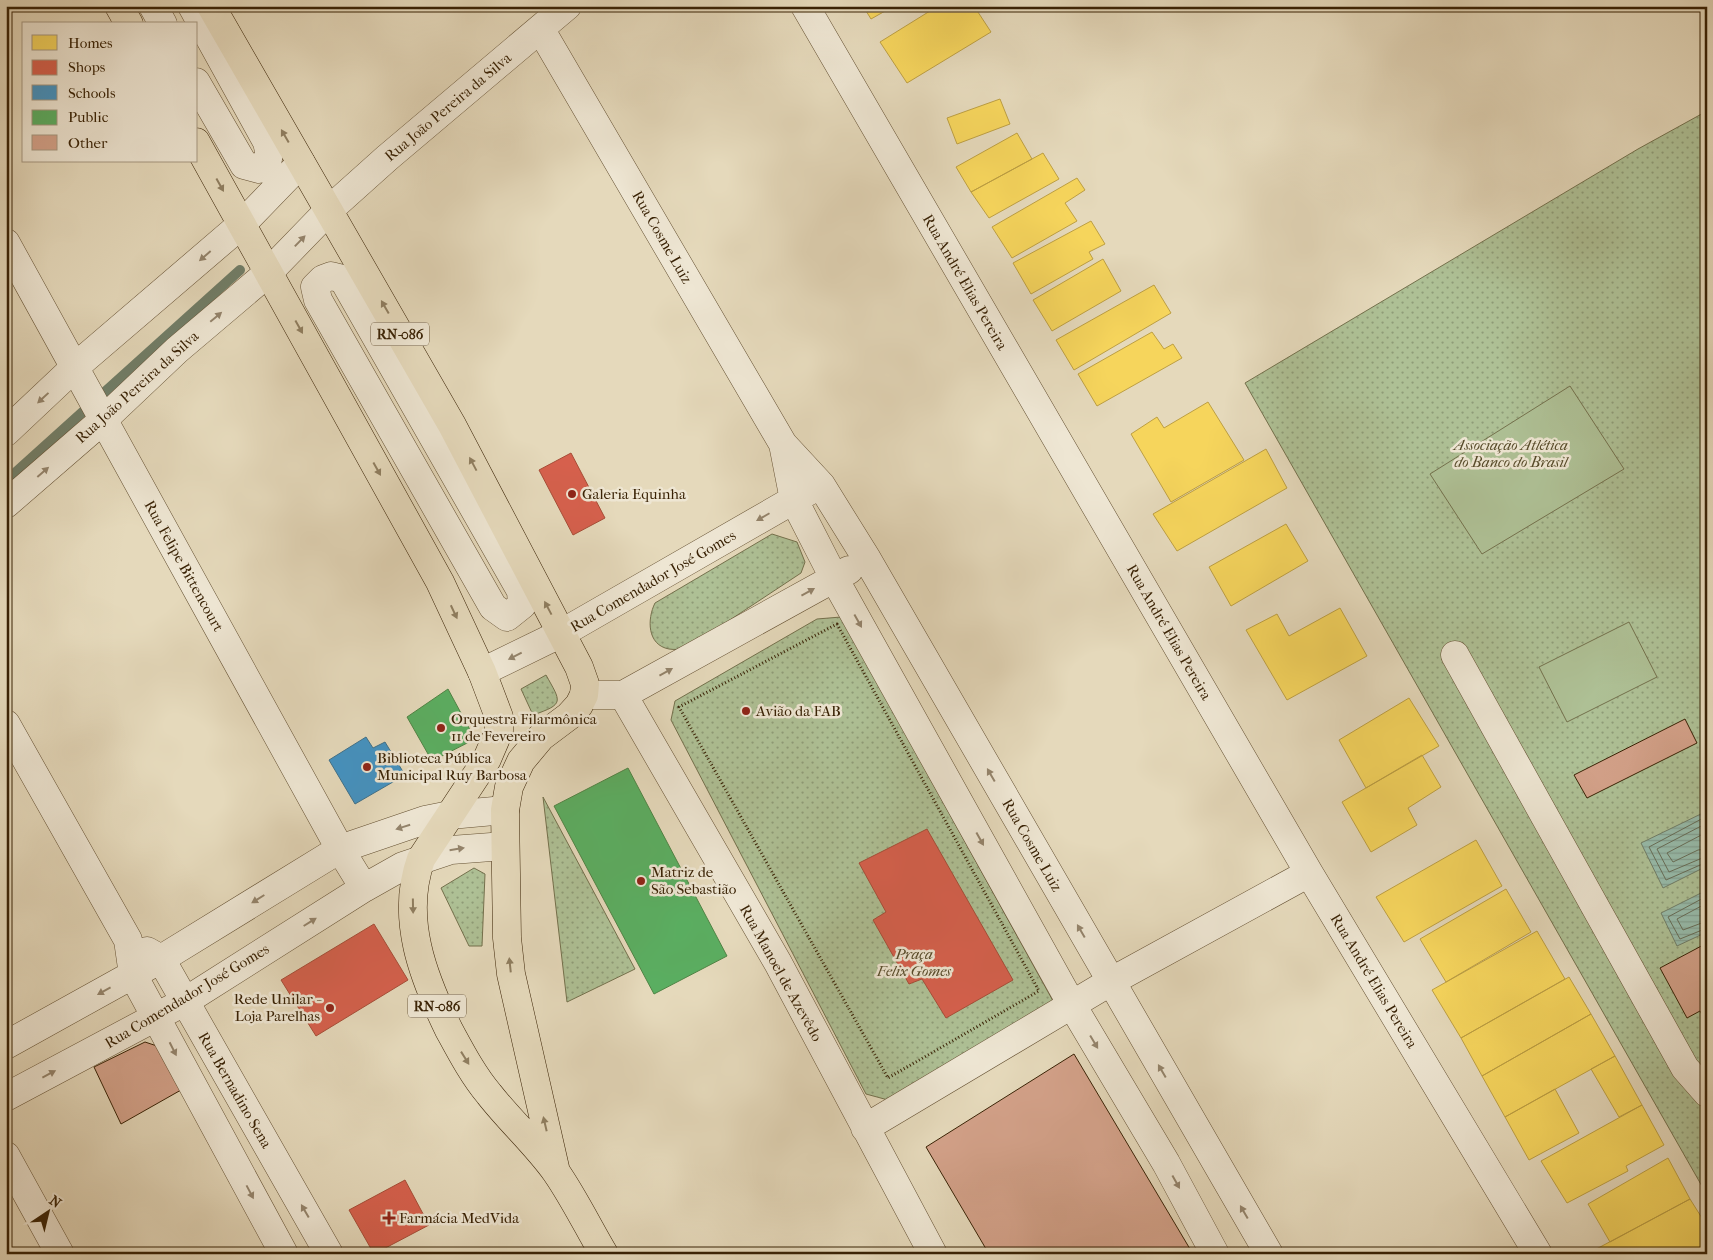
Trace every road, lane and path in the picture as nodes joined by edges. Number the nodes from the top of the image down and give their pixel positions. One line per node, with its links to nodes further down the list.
1 (118, 6): 7 (main road)
2 (153, 6): 8 (street)
3 (192, 6): 10 (street)
4 (211, 6): 12 (main road, RN-086, one-way to 4)
5 (567, 6): 9 (street, Rua João Pereira da Silva)
6 (805, 6): 40 (street, Rua André Elias Pereira)
7 (127, 22)
8 (162, 22)
9 (542, 30): 13 (street, Rua João Pereira da Silva); 21 (street, Rua Cosme Luiz)
10 (198, 85)
11 (198, 146): 14 (main road, one-way to 14)
12 (301, 164): 13 (main road, RN-086); 14 (street)
13 (329, 210): 16 (street, Rua João Pereira da Silva, one-way to 13); 27 (main road, RN-086, one-way to 13)
14 (242, 224): 16 (main road); 18 (street, one-way to 18)
15 (6, 243): 18 (street, Rua Felipe Bittencourt)
16 (269, 272): 19 (street, Rua João Pereira da Silva, one-way to 16); 29 (main road, one-way to 29)
17 (343, 279): 17 (street)
18 (75, 368): 19 (street, Rua Felipe Bittencourt); 20 (street, one-way to 20)
19 (103, 420): 24 (street, Rua João Pereira da Silva, one-way to 19); 38 (street, Rua Felipe Bittencourt)
20 (6, 432)
21 (783, 444): 22 (street, Rua Cosme Luiz); 23 (street, Rua Cosme Luiz)
22 (821, 485): 23 (street, Rua Comendador José Gomes); 25 (street, Rua Cosme Luiz)
23 (794, 500): 26 (street, Rua Cosme Luiz); 27 (street, Rua Comendador José Gomes, one-way to 27)
24 (6, 504)
25 (868, 559): 26 (street); 45 (street, Rua Cosme Luiz, one-way to 25)
26 (834, 578): 31 (street, one-way to 26); 47 (street, Rua Cosme Luiz, one-way to 47)
27 (562, 633): 29 (street, Rua Comendador José Gomes, one-way to 29); 30 (main road, RN-086)
28 (1456, 655): 51 (street)
29 (482, 672): 32 (main road)
30 (584, 695): 31 (street); 34 (main road, RN-086)
31 (623, 695): 53 (street, Rua Manoel de Azevêdo)
32 (499, 717): 34 (main road); 36 (main road, RN-086)
33 (6, 724): 42 (street)
34 (541, 736): 35 (main road, RN-086)
35 (505, 810): 36 (street); 37 (main road, RN-086)
36 (450, 815): 38 (street, one-way to 38); 39 (main road, RN-086)
37 (505, 846): 39 (street, Rua Comendador José Gomes, one-way to 37); 55 (main road, RN-086, one-way to 37)
38 (340, 849): 41 (street, Rua Felipe Bittencourt); 43 (street, one-way to 43)
39 (421, 859): 41 (street, Rua Comendador José Gomes); 55 (main road, RN-086, one-way to 55)
40 (1309, 873): 45 (street); 63 (street, Rua André Elias Pereira)
41 (364, 888): 46 (street, Rua Comendador José Gomes, one-way to 41)
42 (128, 940): 43 (street); 44 (street)
43 (161, 959): 44 (street); 46 (street, Rua Bernadino Sena)
44 (133, 975): 48 (street); 49 (street, one-way to 49)
45 (1110, 982): 47 (street); 62 (street, Rua Cosme Luiz, one-way to 45)
46 (184, 1002): 48 (street, Rua Comendador José Gomes); 58 (street, Rua Bernadino Sena, one-way to 46)
47 (1072, 1005): 53 (street); 61 (street, Rua Cosme Luiz, one-way to 61)
48 (157, 1018): 52 (street, Rua Comendador José Gomes, one-way to 48); 57 (street, one-way to 57)
49 (6, 1045)
50 (888, 1078): 50 (path)
51 (1707, 1093)
52 (6, 1097)
53 (865, 1128): 60 (street, Rua Manoel de Azevêdo)
54 (6, 1156): 56 (street)
55 (556, 1172): 59 (main road, RN-086)
56 (60, 1254)
57 (284, 1254)
58 (329, 1254)
59 (604, 1254)
60 (933, 1254)
61 (1215, 1254)
62 (1269, 1254)
63 (1538, 1254)

